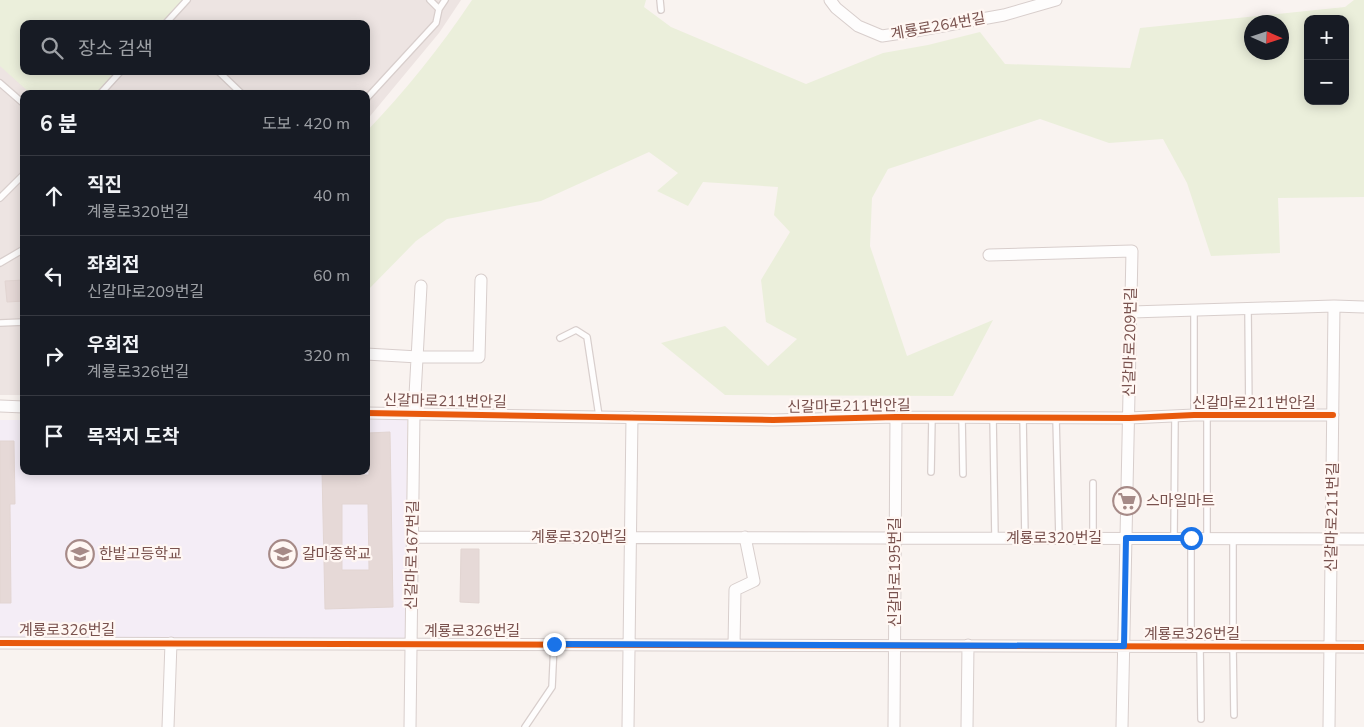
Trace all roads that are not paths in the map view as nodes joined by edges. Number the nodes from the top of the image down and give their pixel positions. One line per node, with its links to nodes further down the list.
1 (187, 0): 9 (lane)
2 (430, 0): 7 (lane)
3 (445, 0): 7 (lane)
4 (660, 0): 8 (lane)
5 (830, 0): 6 (street, 계룡로264번길)
6 (1056, 0)
7 (439, 9): 15 (lane)
8 (661, 10)
9 (170, 20)
10 (117, 75): 13 (lane)
11 (222, 75): 14 (lane)
12 (0, 83): 16 (lane)
13 (104, 90)
14 (238, 90)
15 (370, 95)
16 (20, 100)
17 (20, 178): 18 (lane)
18 (0, 198)
19 (20, 251): 21 (lane)
20 (989, 255): 28 (street, 신갈마로209번길)
21 (0, 263)
22 (481, 280): 33 (street)
23 (421, 286): 33 (street, 신갈마로167번길)
24 (1334, 306): 25 (street); 26 (street); 38 (street, 신갈마로211번길)
25 (1364, 307)
26 (1248, 309): 27 (street); 41 (lane)
27 (1194, 310): 28 (street); 39 (lane)
28 (1131, 312): 51 (street, 신갈마로209번길)
29 (20, 322): 30 (lane)
30 (0, 323)
31 (560, 338): 42 (lane)
32 (370, 354): 33 (street)
33 (418, 357): 37 (street, 신갈마로167번길)
34 (0, 406): 35 (street)
35 (20, 407)
36 (370, 413): 37 (street, 신갈마로211번안길)
37 (414, 413): 42 (street, 신갈마로211번안길); 55 (street, 신갈마로167번길)
38 (1333, 414): 41 (street, 신갈마로211번안길); 68 (street, 신갈마로211번길)
39 (1194, 415): 40 (street, 신갈마로211번안길); 43 (street, 신갈마로211번안길)
40 (1207, 415): 41 (street, 신갈마로211번안길); 66 (lane)
41 (1249, 415)
42 (599, 416): 44 (street, 신갈마로211번안길)
43 (1175, 416): 51 (street, 신갈마로211번안길); 64 (lane)
44 (632, 417): 45 (street, 신갈마로211번안길); 56 (street)
45 (896, 417): 46 (street, 신갈마로211번안길); 58 (street, 신갈마로195번길)
46 (932, 417): 47 (street, 신갈마로211번안길); 52 (lane)
47 (962, 417): 48 (street, 신갈마로211번안길); 53 (lane)
48 (994, 417): 49 (street, 신갈마로211번안길); 59 (lane)
49 (1023, 418): 50 (street, 신갈마로211번안길); 60 (lane)
50 (1056, 418): 51 (street, 신갈마로211번안길); 61 (lane)
51 (1129, 418): 63 (street, 신갈마로209번길)
52 (931, 472)
53 (963, 474)
54 (1093, 483): 62 (lane)
55 (413, 536): 56 (street, 계룡로320번길); 72 (street, 신갈마로167번길)
56 (631, 537): 57 (street, 계룡로320번길); 74 (street)
57 (745, 537): 58 (street, 계룡로320번길); 75 (street)
58 (896, 538): 59 (street, 계룡로320번길); 76 (street, 신갈마로195번길)
59 (995, 538): 60 (street, 계룡로320번길)
60 (1025, 538): 61 (street, 계룡로320번길)
61 (1058, 538): 62 (street, 계룡로320번길)
62 (1093, 538): 63 (street, 계룡로320번길)
63 (1126, 538): 64 (street, 계룡로320번길); 78 (street, 신갈마로209번길)
64 (1174, 538): 65 (street, 계룡로320번길)
65 (1191, 538): 66 (street, 계룡로320번길); 79 (lane)
66 (1207, 538): 67 (street, 계룡로320번길)
67 (1233, 538): 68 (street, 계룡로320번길); 80 (lane)
68 (1332, 538): 69 (street, 계룡로320번길); 81 (street, 신갈마로211번길)
69 (1364, 538)
70 (0, 643): 71 (street, 계룡로326번길)
71 (171, 643): 72 (street, 계룡로326번길); 85 (street)
72 (411, 644): 73 (street, 계룡로326번길); 86 (street, 신갈마로167번길)
73 (554, 644): 74 (street, 계룡로326번길); 87 (lane)
74 (630, 644): 75 (street, 계룡로326번길); 88 (street)
75 (734, 645): 76 (street, 계룡로326번길)
76 (895, 645): 77 (street, 계룡로326번길); 89 (street, 신갈마로195번길)
77 (968, 646): 78 (street, 계룡로326번길); 90 (street)
78 (1124, 646): 79 (street, 계룡로326번길); 91 (street, 신갈마로209번길)
79 (1195, 646): 80 (street, 계룡로326번길); 84 (lane)
80 (1233, 646): 81 (street, 계룡로326번길); 83 (lane)
81 (1330, 646): 82 (street, 계룡로326번길); 92 (street, 신갈마로211번길)
82 (1364, 647)
83 (1234, 715)
84 (1201, 719)
85 (168, 727)
86 (410, 727)
87 (525, 727)
88 (628, 727)
89 (894, 727)
90 (967, 727)
91 (1122, 727)
92 (1329, 727)

